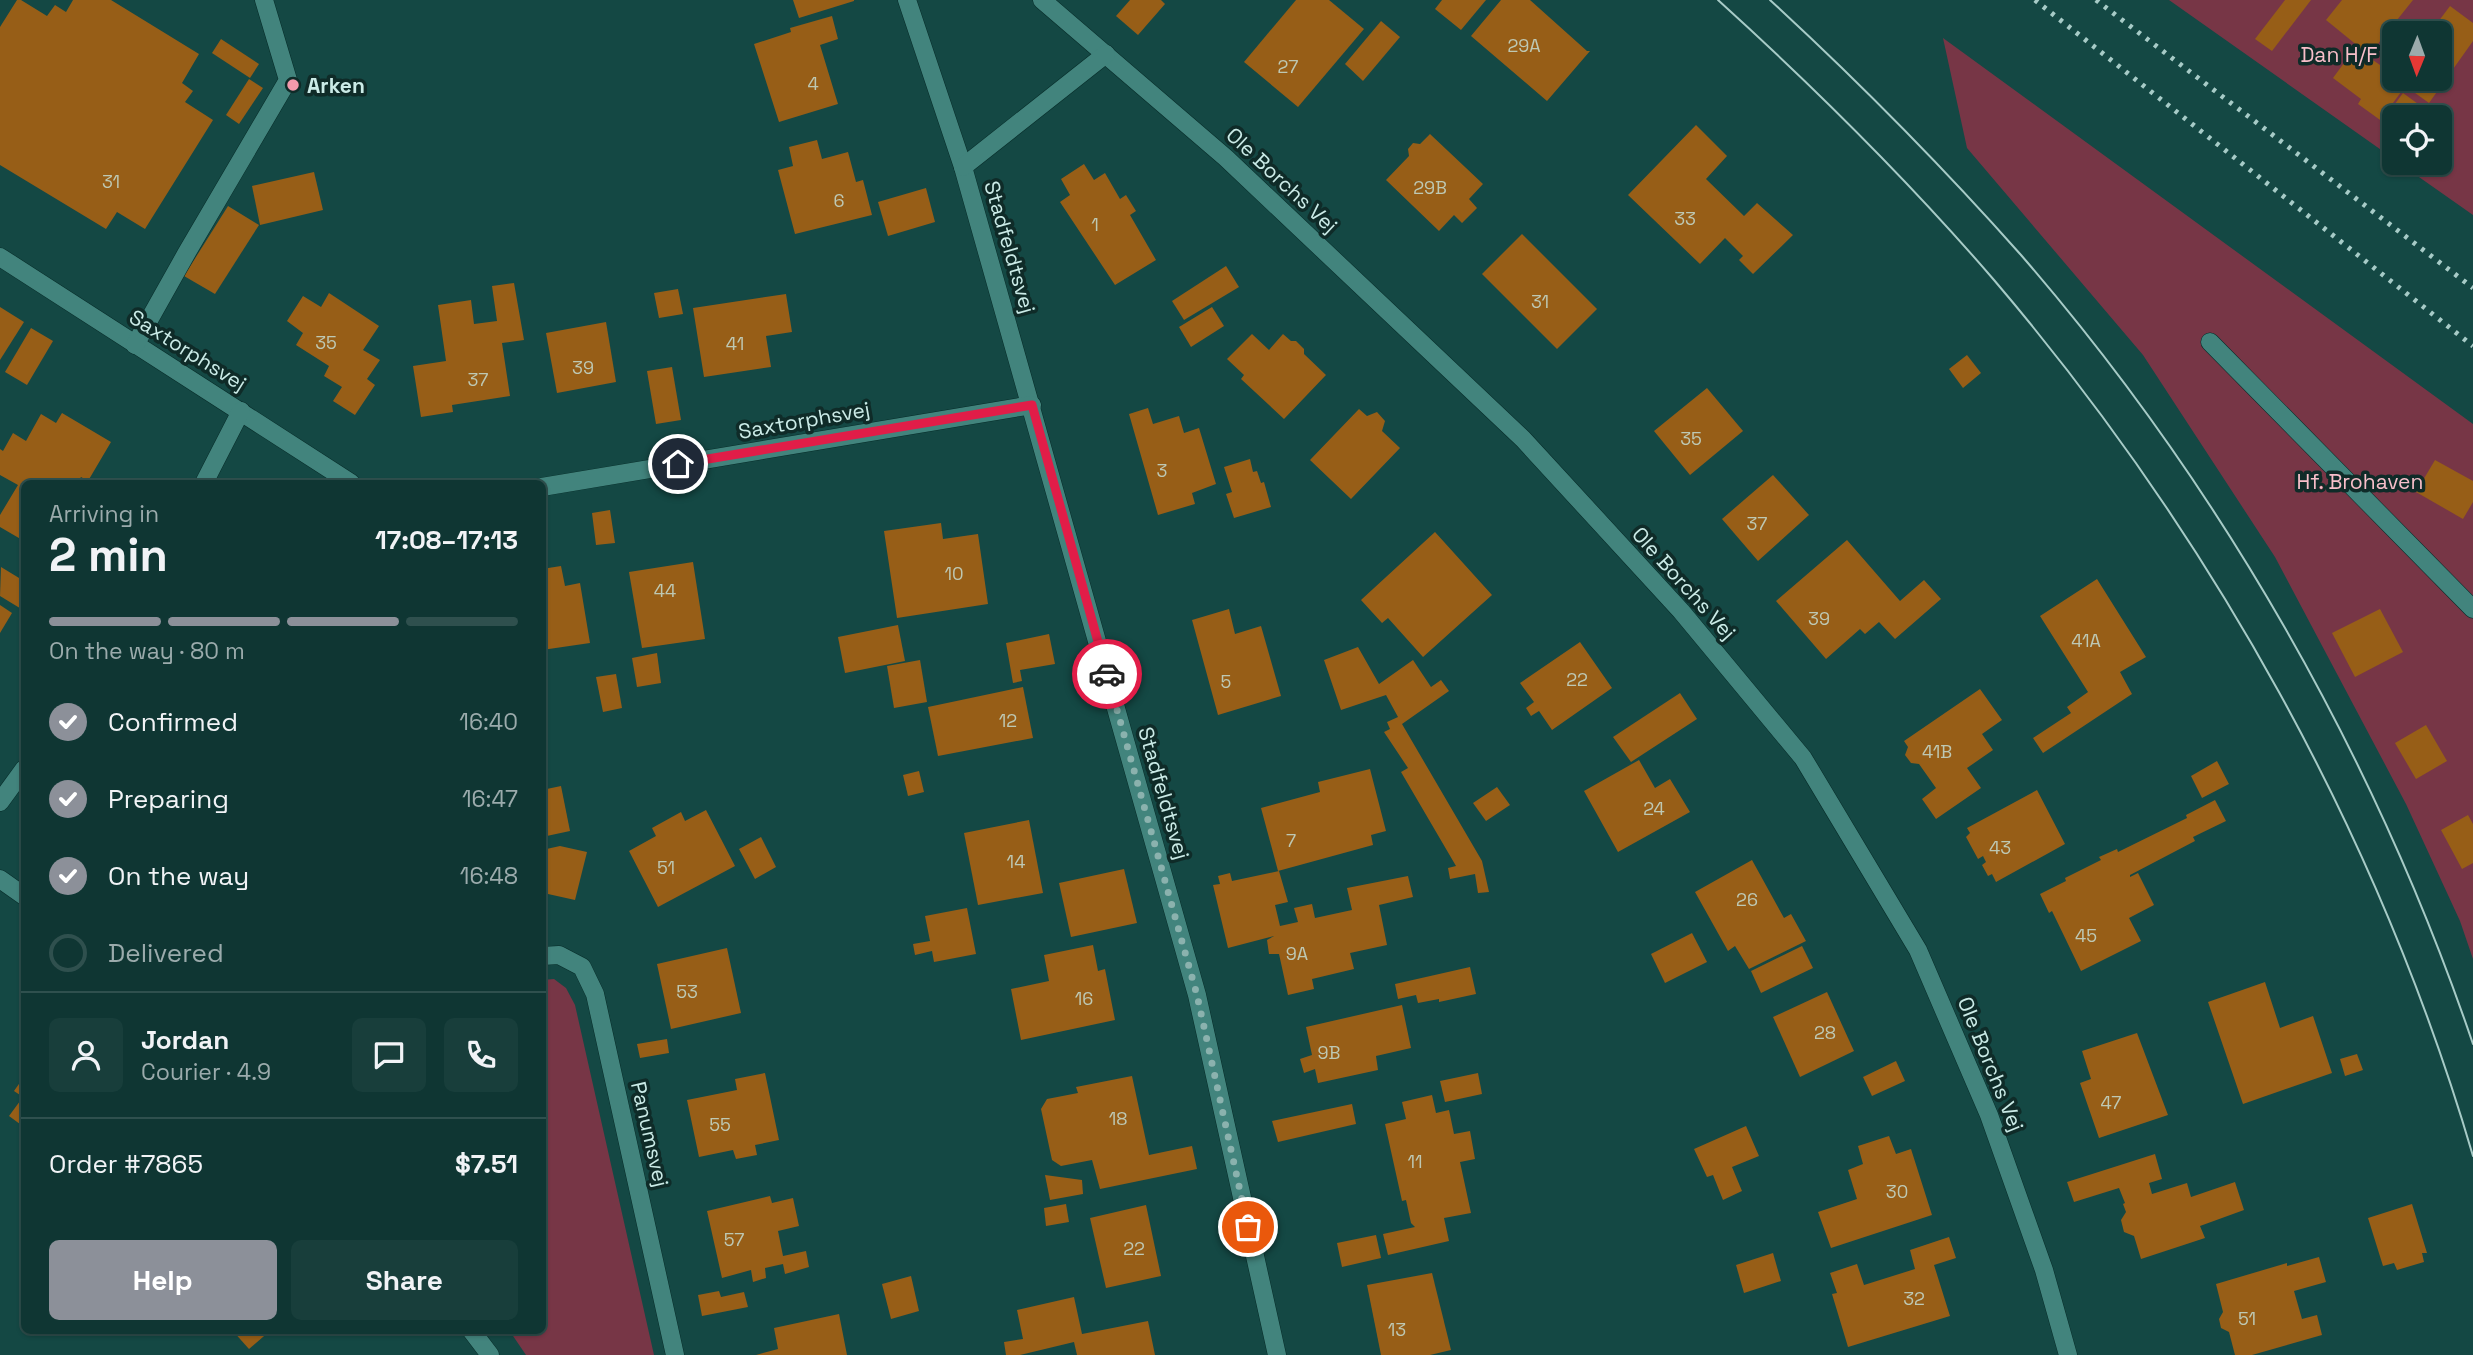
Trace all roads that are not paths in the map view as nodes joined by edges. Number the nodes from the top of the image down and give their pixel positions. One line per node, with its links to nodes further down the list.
1 (264, 0): 8 (street)
2 (907, 0): 5 (street, Stadfeldtsvej)
3 (1042, 0): 4 (street, Ole Borchs Vej)
4 (1106, 54): 5 (street, Stadfeldtsvej); 24 (street, Ole Borchs Vej)
5 (963, 167): 9 (street, Stadfeldtsvej)
6 (0, 257): 8 (street, Saxtorphsvej)
7 (2210, 342): 14 (street)
8 (135, 345): 10 (street, Saxtorphsvej)
9 (1032, 405): 13 (street, Saxtorphsvej); 23 (street, Stadfeldtsvej)
10 (241, 411): 11 (street); 12 (street, Saxtorphsvej)
11 (206, 480)
12 (346, 480)
13 (546, 486)
14 (2473, 610)
15 (21, 773): 16 (street)
16 (0, 802)
17 (0, 879): 18 (street)
18 (21, 894)
19 (546, 956): 22 (street, Panumsvej)
20 (474, 1334): 21 (street)
21 (490, 1355)
22 (675, 1355)
23 (1277, 1355)
24 (2068, 1355)

